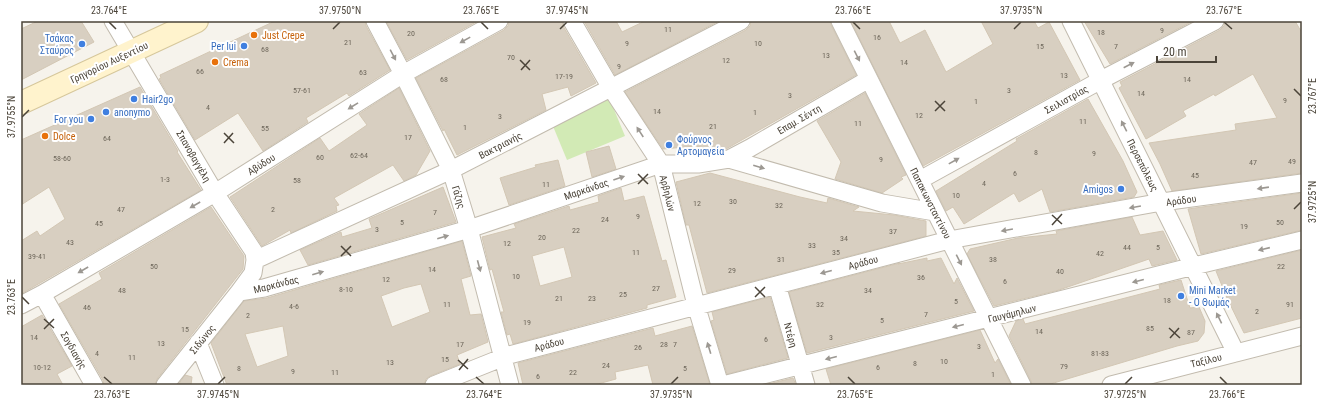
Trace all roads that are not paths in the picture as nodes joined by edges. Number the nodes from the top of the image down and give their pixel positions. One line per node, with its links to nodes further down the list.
1 (114, 21): 10 (street, Σπανοβαγγέλη)
2 (197, 21): 10 (street, Γρηγορίου Αυξεντίου)
3 (375, 21): 11 (street, Γάζης, one-way to 11)
4 (499, 21): 11 (street, Αβύδου, one-way to 11)
5 (572, 21): 14 (street, Αρβηλών)
6 (741, 21): 14 (street, Βακτριανής)
7 (840, 21): 12 (street, Παπακωνσταντίνου, one-way to 12)
8 (1071, 21): 13 (street, Περσεπόλεως)
9 (1215, 21): 13 (street, Σειλιστρίας, one-way to 9)
10 (132, 51): 15 (street, Γρηγορίου Αυξεντίου); 21 (street, Σπανοβαγγέλη)
11 (403, 74): 18 (street, Γάζης); 21 (street, Αβύδου, one-way to 21)
12 (869, 79): 16 (street, Επαμ. Σέντη); 19 (street, Παπακωνσταντίνου)
13 (1101, 80): 19 (street, Σειλιστρίας, one-way to 13); 22 (street, Περσεπόλεως, one-way to 13)
14 (611, 88): 17 (street, Αρβηλών, one-way to 14); 18 (street, Βακτριανής)
15 (21, 103)
16 (729, 159): 17 (street, Μαρκάνδας); 23 (street, Μαρκάνδας, one-way to 23)
17 (661, 164): 24 (street, Μαρκάνδας, one-way to 17); 33 (street, Αρβηλών)
18 (451, 170): 24 (street, Γάζης); 27 (street, Βακτριανής)
19 (920, 180): 23 (street, Παπακωνσταντίνου)
20 (1302, 183): 22 (street, Αράδου, one-way to 22)
21 (215, 193): 27 (street, Σπανοβαγγέλη); 31 (street, Αβύδου, one-way to 31)
22 (1162, 202): 25 (street, Αράδου, one-way to 25); 28 (street, Περσεπόλεως)
23 (935, 212): 25 (street, Παπακωνσταντίνου)
24 (469, 229): 30 (street, Μαρκάνδας, one-way to 24); 38 (street, Γάζης, one-way to 38)
25 (950, 240): 29 (street, Αράδου, one-way to 29); 34 (street, Παπακωνσταντίνου, one-way to 34)
26 (1302, 240): 28 (street, Γαυγάμηλων, one-way to 28)
27 (254, 256): 30 (street)
28 (1194, 266): 34 (street, Γαυγάμηλων, one-way to 34); 37 (street, Περσεπόλεως, one-way to 28)
29 (777, 284): 33 (street, Αράδου); 39 (street, Ντέρη)
30 (239, 292): 36 (street, Σιδώνος)
31 (42, 294): 32 (street, Αβύδου); 40 (street, Σογδιανής)
32 (21, 305)
33 (696, 306): 38 (street, Αράδου); 45 (street, Αρβηλών, one-way to 33)
34 (989, 319): 39 (street, Γαυγάμηλων, one-way to 39); 47 (street, Παπακωνσταντίνου)
35 (1302, 336): 37 (street, Ταξίλου)
36 (198, 343): 41 (street, Σιδώνος); 42 (street)
37 (1236, 353): 48 (street, Ταξίλου)
38 (503, 357): 43 (street, Αράδου); 44 (street, Γάζης)
39 (800, 366): 45 (street, Γαυγάμηλων); 46 (street, Ντέρη)
40 (94, 385)
41 (165, 385)
42 (214, 385)
43 (434, 385)
44 (510, 385)
45 (721, 385)
46 (806, 385)
47 (1022, 385)
48 (1111, 385)

